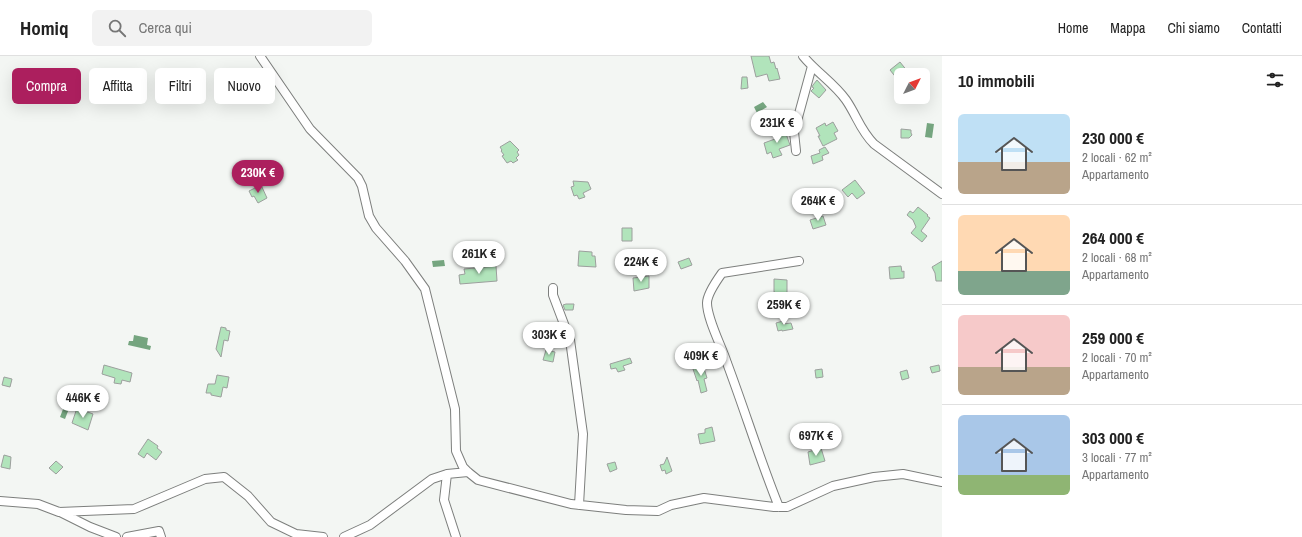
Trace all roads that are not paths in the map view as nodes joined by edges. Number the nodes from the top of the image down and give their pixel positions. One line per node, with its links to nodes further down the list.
1 (260, 56): 8 (street)
2 (803, 56): 3 (street)
3 (812, 66): 4 (street); 5 (street)
4 (796, 151)
5 (942, 194)
6 (799, 261): 13 (street)
7 (553, 288): 12 (street)
8 (468, 472): 9 (street); 12 (street)
9 (447, 474): 19 (street); 20 (street)
10 (942, 482): 13 (street)
11 (0, 500): 14 (street)
12 (579, 505): 13 (street)
13 (779, 507)
14 (59, 512): 15 (street); 18 (street)
15 (116, 537)
16 (127, 537): 17 (street)
17 (161, 537)
18 (323, 537)
19 (344, 537)
20 (456, 537)

